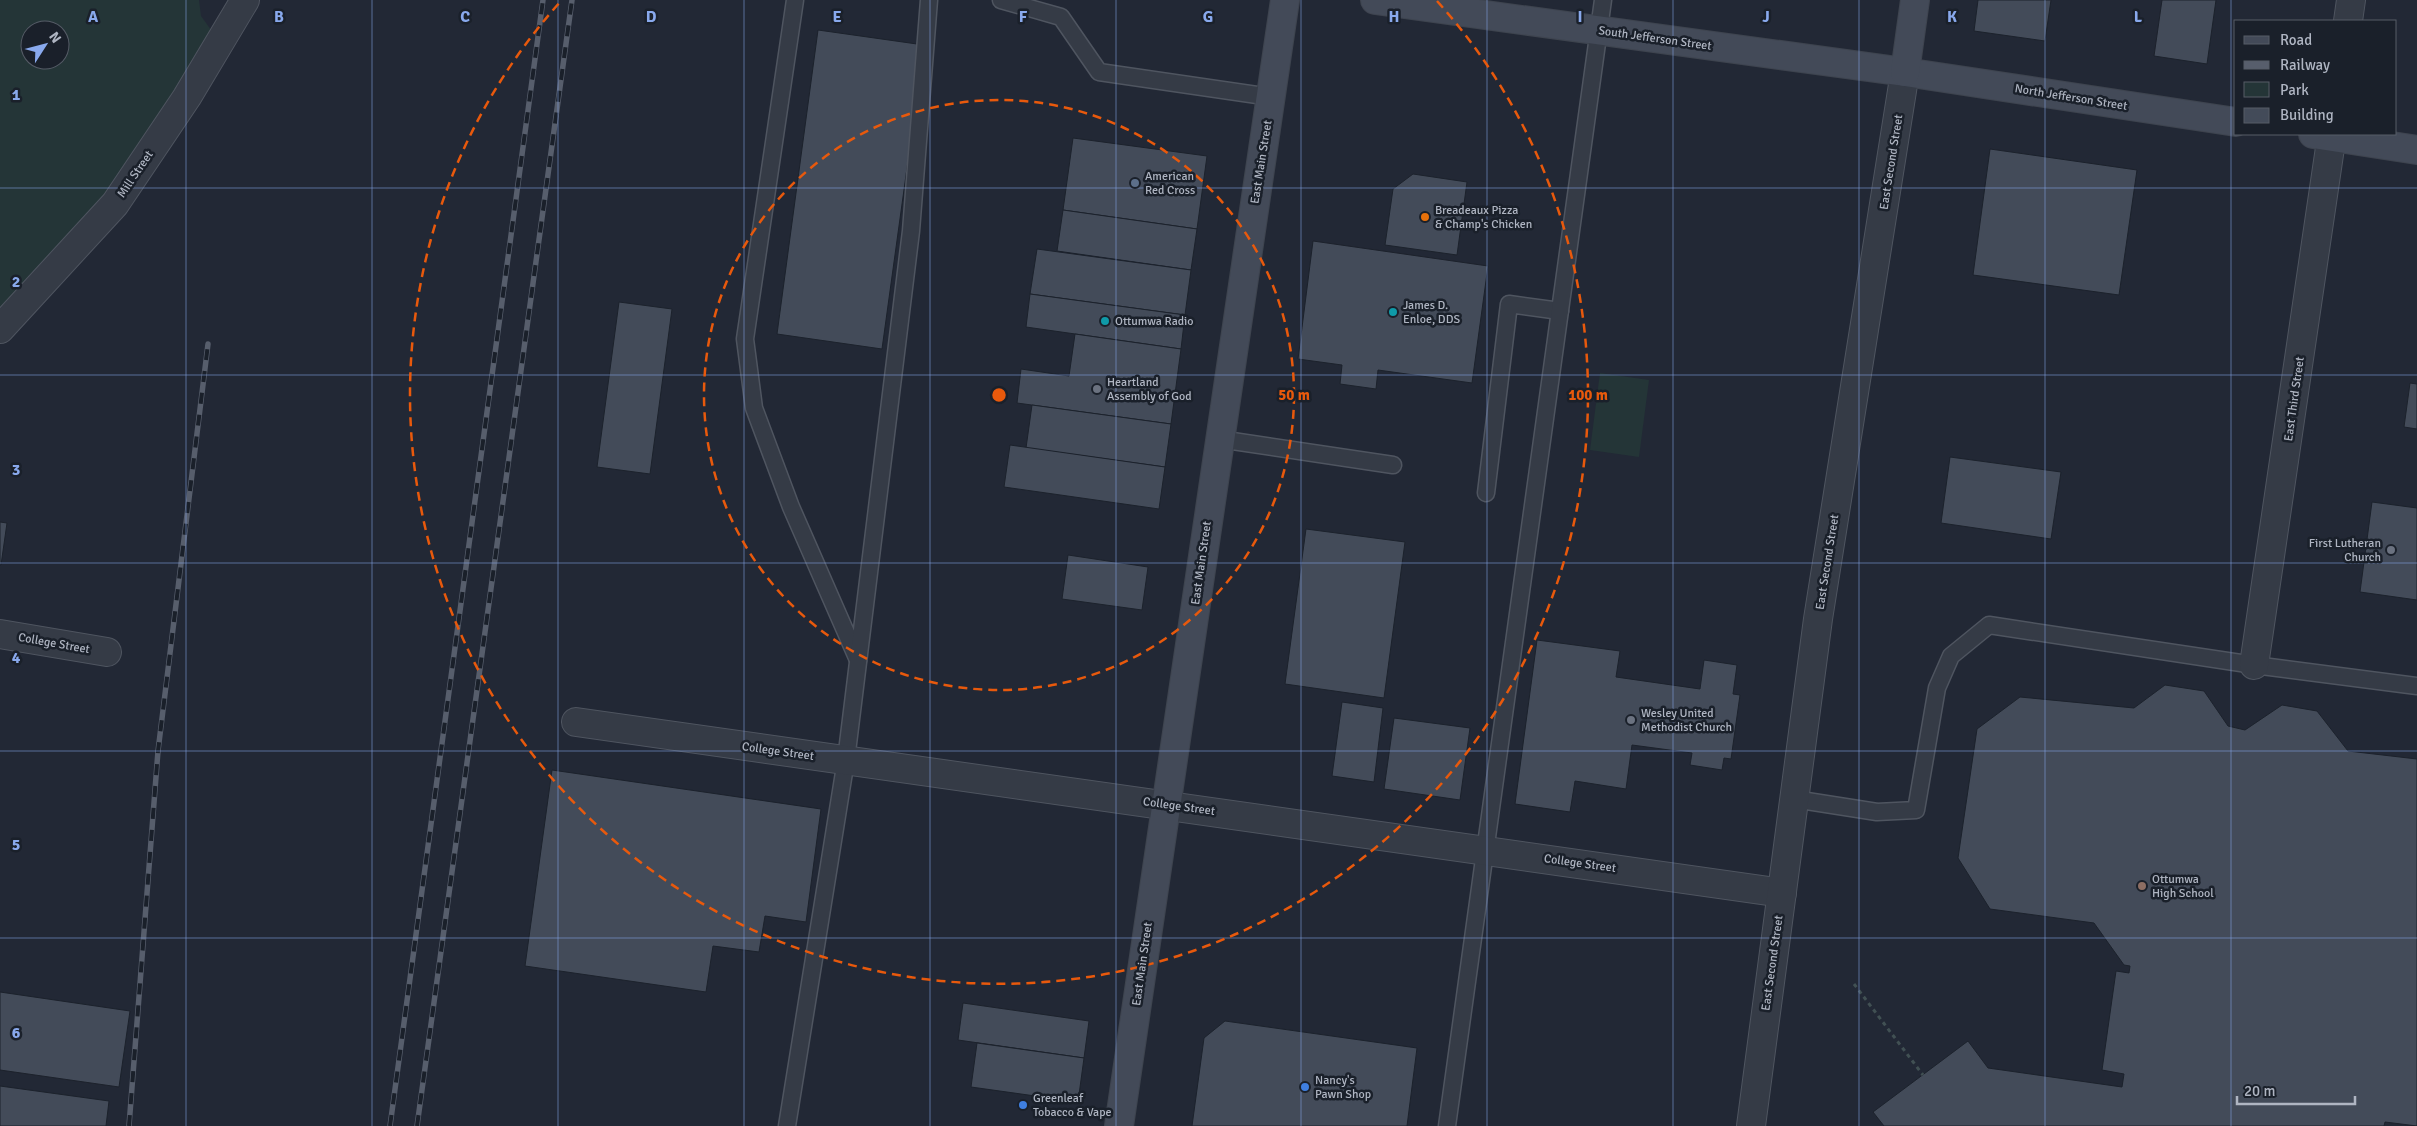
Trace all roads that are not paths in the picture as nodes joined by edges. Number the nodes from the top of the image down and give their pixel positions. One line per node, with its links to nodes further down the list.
1 (245, 0): 18 (street, Mill Street)
2 (795, 0): 24 (lane)
3 (929, 0): 24 (lane)
4 (1001, 0): 13 (lane)
5 (1286, 0): 13 (main road, East Main Street)
6 (1375, 0): 11 (main road, South Jefferson Street)
7 (1603, 0): 11 (lane)
8 (1915, 0): 12 (main road, East Second Street)
9 (2351, 0): 10 (street)
10 (2348, 20)
11 (1598, 30): 12 (main road, South Jefferson Street); 17 (lane)
12 (1905, 72): 14 (main road, North Jefferson Street); 29 (street, East Second Street)
13 (1271, 97): 19 (main road, East Main Street)
14 (2234, 122)
15 (2325, 135): 16 (main road); 25 (street, East Third Street)
16 (2417, 150)
17 (1560, 311): 21 (lane); 31 (lane)
18 (0, 329)
19 (1220, 439): 20 (lane); 30 (main road, East Main Street)
20 (1392, 465)
21 (1486, 493)
22 (0, 634): 23 (street, College Street)
23 (107, 652)
24 (859, 661): 28 (lane)
25 (2254, 665): 26 (lane); 29 (lane)
26 (2417, 686)
27 (576, 722): 28 (street, College Street)
28 (846, 760): 30 (street, College Street); 33 (lane)
29 (1794, 799): 32 (street, East Second Street)
30 (1165, 804): 31 (street, College Street); 34 (main road, East Main Street)
31 (1486, 850): 32 (street, College Street); 35 (lane)
32 (1782, 892): 36 (street, East Second Street)
33 (787, 1126)
34 (1119, 1126)
35 (1447, 1126)
36 (1750, 1126)

